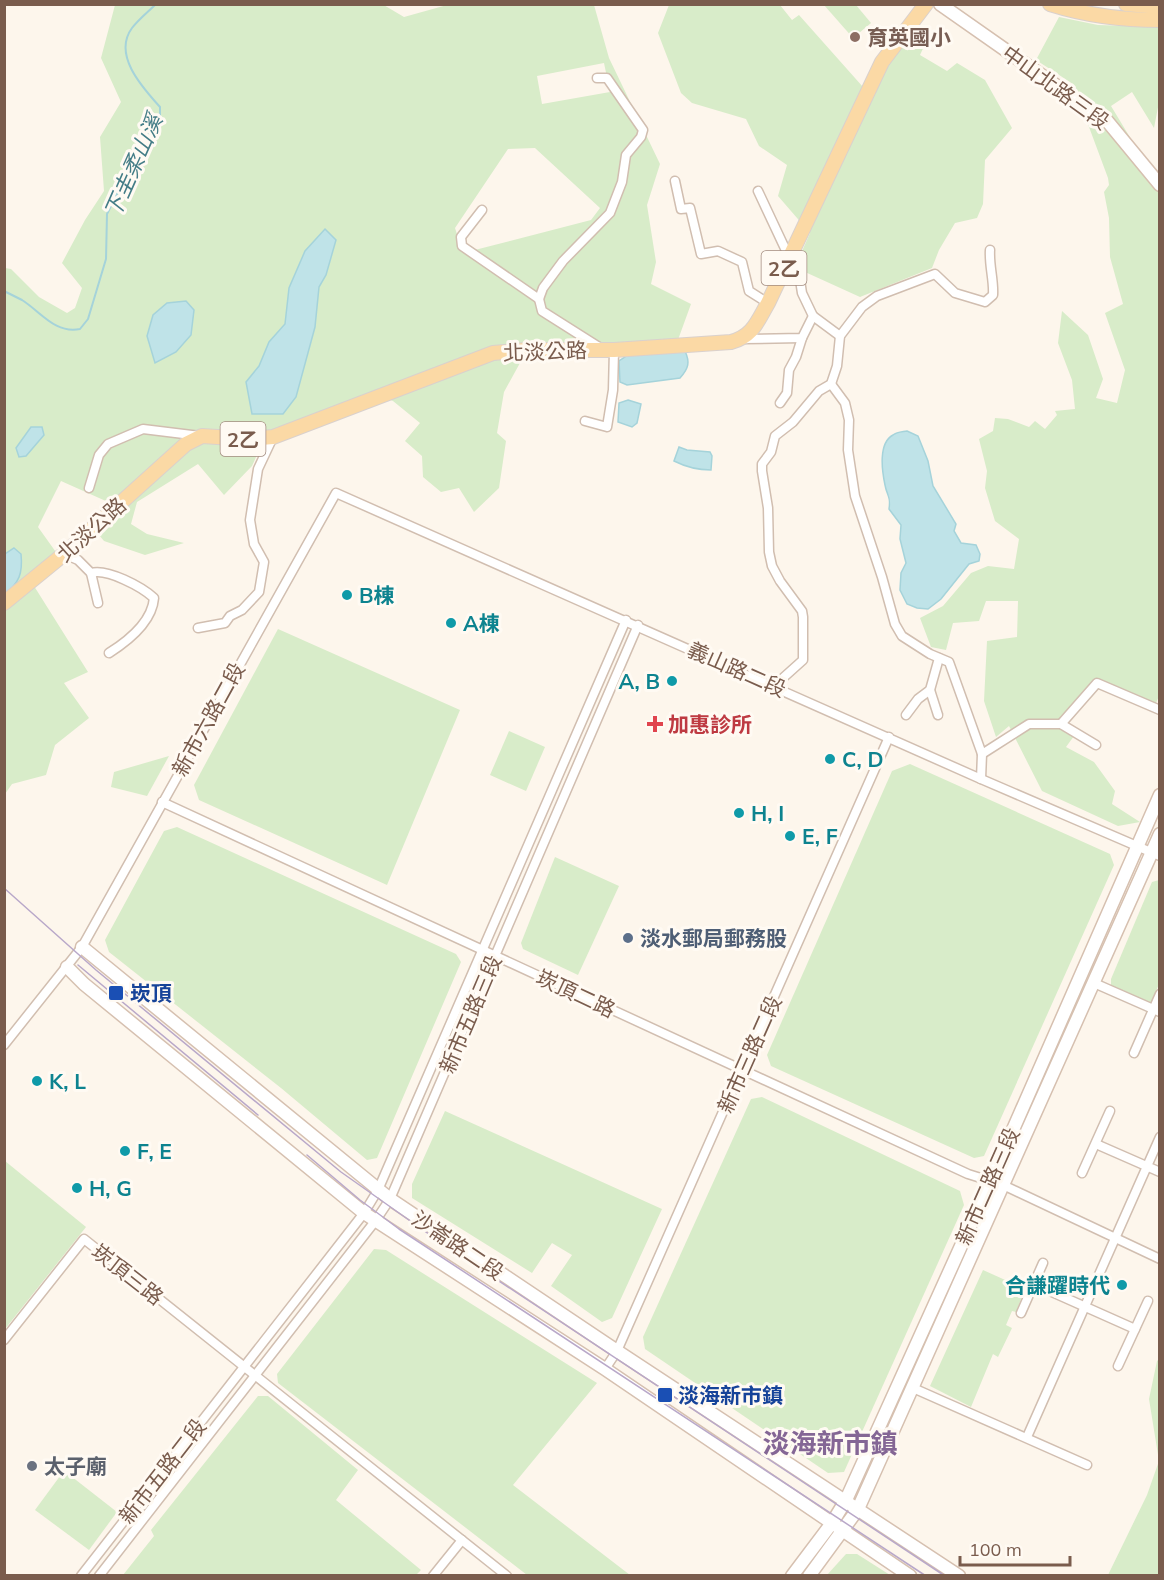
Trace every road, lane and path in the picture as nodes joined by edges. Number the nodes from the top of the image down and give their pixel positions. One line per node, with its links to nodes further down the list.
1 (926, 4): 13 (main road, 2乙)
2 (940, 4): 9 (street, 中山北路三段)
3 (1050, 4): 6 (main road)
4 (1126, 4): 5 (main road)
5 (1160, 7)
6 (1160, 20)
7 (597, 78): 14 (street)
8 (675, 181): 15 (street)
9 (1160, 185)
10 (758, 191): 13 (street)
11 (482, 210): 14 (street)
12 (990, 250): 17 (street)
13 (789, 257): 15 (main road, 2乙); 16 (street)
14 (539, 299): 20 (street)
15 (768, 303): 19 (main road, 2乙)
16 (813, 316): 17 (street); 18 (street)
17 (840, 336): 21 (street)
18 (802, 338): 19 (street); 22 (street)
19 (743, 339): 20 (main road, 北淡公路 / 2乙)
20 (609, 350): 23 (street); 25 (main road, 北淡公路 / 2乙)
21 (831, 384): 36 (street); 37 (street)
22 (780, 403)
23 (585, 421)
24 (202, 436): 25 (main road, 北淡公路 / 2乙); 26 (street); 28 (main road, 北淡公路 / 2乙)
25 (273, 437): 34 (street)
26 (89, 488)
27 (336, 493): 32 (street, 義山路二段); 48 (street, 新市六路二段)
28 (64, 554): 29 (street); 30 (main road, 北淡公路 / 2乙)
29 (91, 573): 31 (street); 35 (street)
30 (4, 603)
31 (98, 603)
32 (626, 620): 33 (street, 義山路二段); 53 (street, 新市五路三段)
33 (638, 626): 37 (street, 義山路二段); 54 (street, 新市五路三段)
34 (198, 628)
35 (109, 653)
36 (939, 658): 38 (street); 45 (street)
37 (774, 686): 43 (street, 義山路二段)
38 (930, 690): 40 (street); 41 (street)
39 (1160, 710): 42 (street)
40 (906, 715)
41 (938, 715)
42 (1061, 724): 44 (street); 45 (street)
43 (889, 737): 46 (street, 義山路二段); 61 (street, 新市三路二段)
44 (1096, 745)
45 (982, 754): 46 (street)
46 (981, 779): 50 (street, 義山路二段)
47 (1160, 795): 50 (street, 新市二路三段)
48 (162, 802): 52 (street, 新市六路二段); 53 (street, 崁頂二路)
49 (1160, 834): 51 (street, 新市二路三段)
50 (1136, 847): 51 (street, 義山路二段); 68 (street, 新市二路三段)
51 (1155, 854): 56 (street, 新市二路三段)
52 (82, 947): 55 (street, 新市六路二段); 70 (street, 沙崙路二段)
53 (482, 950): 54 (street, 崁頂二路); 70 (street, 新市五路三段)
54 (495, 956): 61 (street, 崁頂二路); 71 (street, 新市五路三段)
55 (67, 967): 59 (street, 新市六路二段); 72 (street)
56 (1094, 983): 58 (street); 69 (street, 新市二路三段)
57 (1160, 994): 58 (street)
58 (1156, 1011): 60 (street)
59 (4, 1045)
60 (1134, 1053)
61 (742, 1070): 68 (street, 崁頂二路); 83 (street, 新市三路二段)
62 (1110, 1111): 64 (street)
63 (1160, 1137): 65 (street)
64 (1096, 1144): 65 (street); 67 (street)
65 (1146, 1167): 66 (street); 74 (street)
66 (1160, 1172)
67 (1082, 1173)
68 (990, 1182): 69 (street, 崁頂二路); 91 (street, 新市二路三段)
69 (1003, 1185): 74 (street, 崁頂二路); 88 (street, 新市二路三段)
70 (378, 1190): 71 (street, 沙崙路二段); 72 (street, 新市五路三段)
71 (390, 1199): 73 (street, 新市五路三段); 83 (street, 沙崙路二段)
72 (364, 1213): 73 (street, 沙崙路二段); 84 (street, 新市五路三段)
73 (376, 1221): 86 (street, 沙崙路二段); 87 (street, 新市五路三段)
74 (1114, 1238): 75 (street, 崁頂二路); 79 (street)
75 (1160, 1259)
76 (1043, 1263): 77 (street)
77 (1034, 1284): 79 (street); 80 (street)
78 (1148, 1302): 81 (street)
79 (1085, 1306): 81 (street); 89 (street)
80 (1021, 1313)
81 (1135, 1329): 85 (street)
82 (4, 1340): 84 (street, 崁頂三路)
83 (617, 1351): 86 (street, 新市三路二段); 91 (street, 沙崙路二段)
84 (244, 1366): 87 (street); 96 (street, 新市五路二段)
85 (1118, 1366)
86 (605, 1370): 93 (street, 沙崙路二段)
87 (257, 1375): 95 (street); 97 (street, 新市五路二段)
88 (913, 1388): 89 (street); 92 (street, 新市二路三段)
89 (1027, 1437): 90 (street)
90 (1087, 1465)
91 (846, 1500): 92 (street, 沙崙路二段); 93 (street, 新市二路三段)
92 (858, 1509): 94 (street, 新市二路三段); 103 (street, 沙崙路二段)
93 (832, 1523): 94 (street, 沙崙路二段); 100 (street, 新市二路三段)
94 (843, 1531): 101 (street, 新市二路三段); 102 (street, 沙崙路二段)
95 (462, 1540): 98 (street); 99 (street)
96 (81, 1575)
97 (99, 1575)
98 (433, 1575)
99 (507, 1575)
100 (792, 1575)
101 (809, 1575)
102 (910, 1575)
103 (959, 1575)

